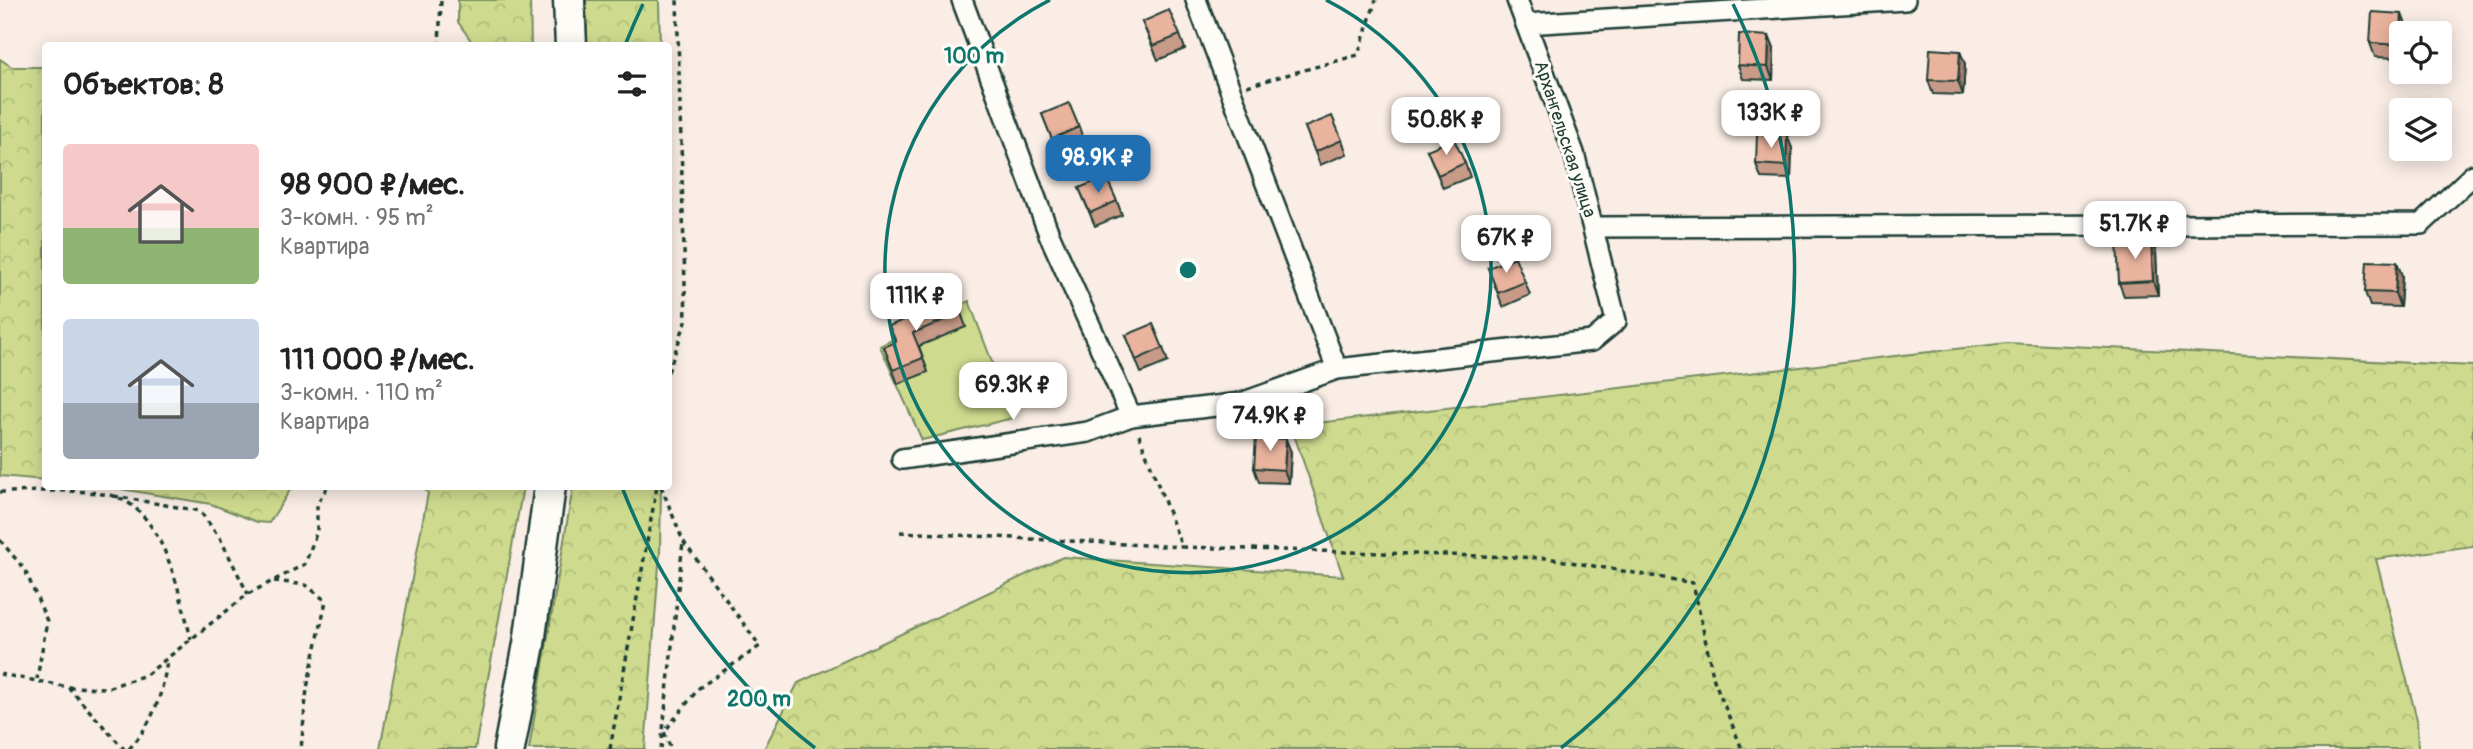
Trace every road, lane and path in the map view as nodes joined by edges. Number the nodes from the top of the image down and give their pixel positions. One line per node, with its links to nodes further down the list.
1 (441, 0): 10 (path)
2 (569, 0): 11 (main road)
3 (677, 0): 15 (path)
4 (962, 0): 17 (street)
5 (1196, 0): 12 (street)
6 (1376, 0): 12 (path)
7 (1517, 0): 9 (street, Архангельская улица)
8 (1905, 0): 9 (street)
9 (1526, 24): 14 (street, Архангельская улица)
10 (439, 42)
11 (571, 42)
12 (1230, 91): 16 (street)
13 (2473, 175): 14 (street)
14 (1594, 227): 16 (street, Архангельская улица)
15 (672, 361)
16 (1337, 369): 17 (street)
17 (1131, 416): 18 (street); 28 (path)
18 (902, 459)
19 (326, 490): 29 (path)
20 (549, 490): 40 (main road)
21 (658, 490): 41 (path)
22 (661, 490): 27 (path)
23 (0, 492): 24 (path)
24 (111, 495): 30 (path); 31 (path)
25 (900, 532): 28 (path)
26 (0, 540): 34 (path)
27 (683, 541): 36 (path); 36 (path)
28 (1182, 547): 44 (path)
29 (273, 581): 30 (path); 39 (path)
30 (248, 594): 31 (path)
31 (191, 639): 32 (path)
32 (167, 660): 35 (path); 38 (path)
33 (0, 674): 34 (path)
34 (37, 679): 35 (path)
35 (68, 687): 37 (path)
36 (664, 732): 42 (path); 43 (path)
37 (124, 749)
38 (129, 749)
39 (301, 749)
40 (509, 749)
41 (610, 749)
42 (661, 749)
43 (671, 749)
44 (1742, 749)

